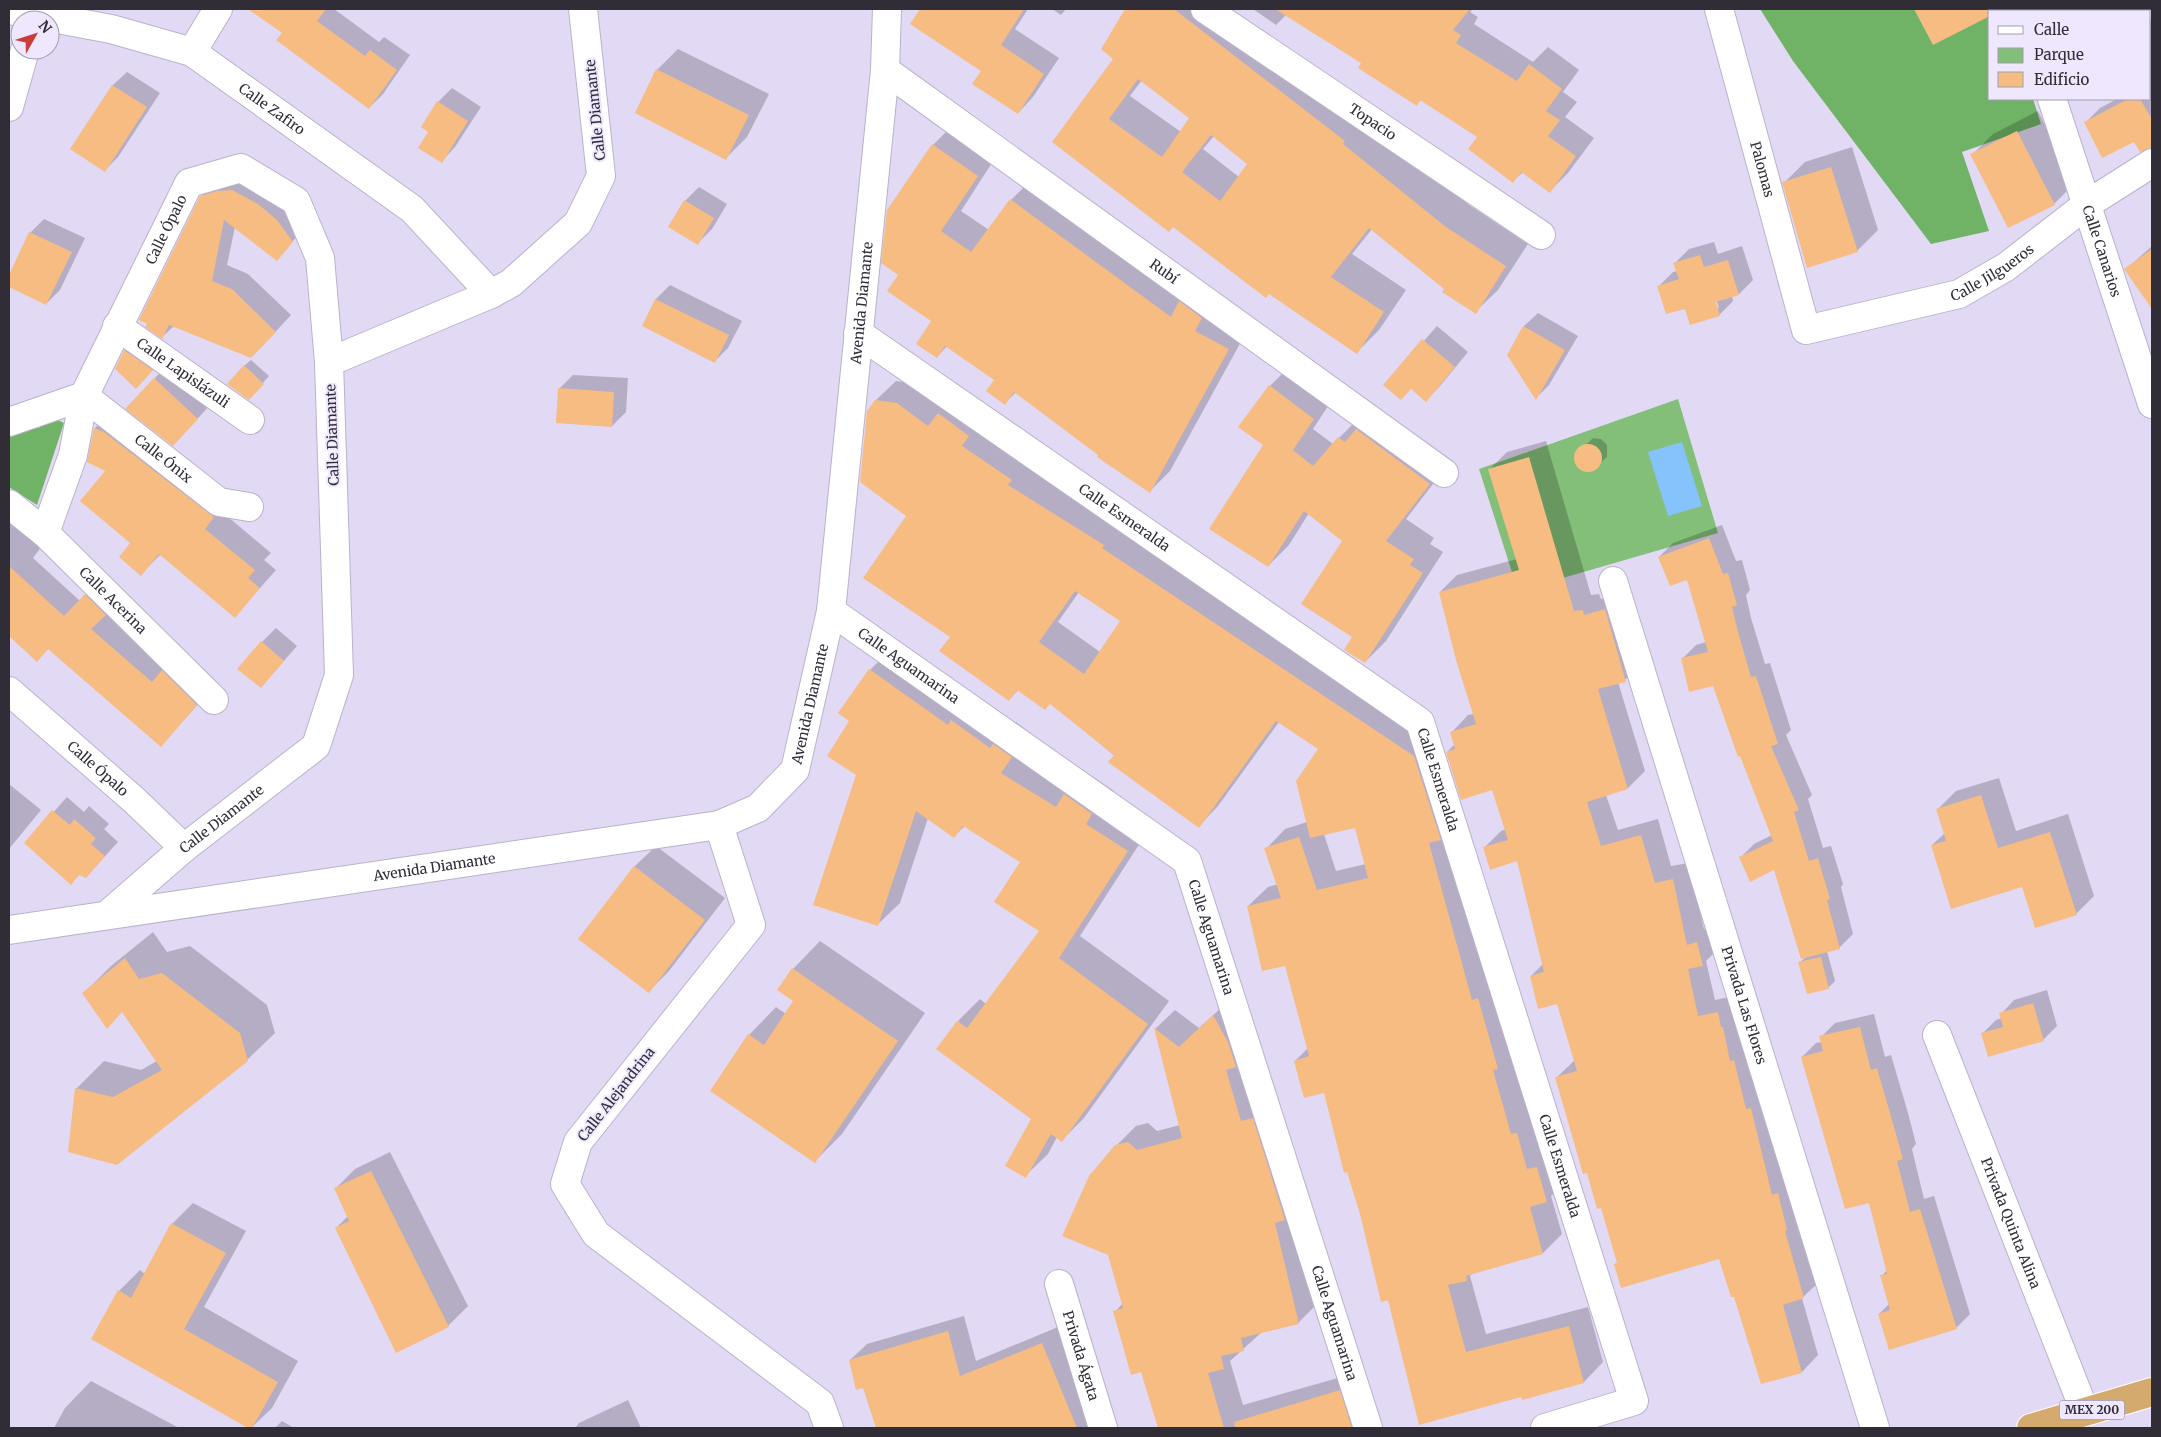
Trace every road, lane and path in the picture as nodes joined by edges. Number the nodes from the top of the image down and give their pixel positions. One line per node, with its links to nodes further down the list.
1 (218, 9): 8 (street)
2 (887, 9): 10 (street, Avenida Diamante)
3 (1205, 9): 15 (street, Topacio)
4 (1719, 9): 18 (street, Palomas)
5 (591, 13): 16 (street, Calle Diamante)
6 (60, 18): 7 (street, Calle Zafiro)
7 (114, 19): 8 (street, Calle Zafiro)
8 (192, 52): 16 (street, Calle Zafiro)
9 (22, 60): 12 (street)
10 (885, 70): 19 (street, Avenida Diamante); 25 (street, Rubí)
11 (2052, 100): 14 (street, Calle Canarios)
12 (9, 107)
13 (2152, 163): 14 (street, Calle Jilgueros)
14 (2086, 206): 18 (street, Calle Jilgueros); 22 (street, Calle Canarios)
15 (1541, 236)
16 (491, 294): 20 (street, Calle Diamante)
17 (117, 326): 20 (street, Calle Ópalo); 21 (street, Calle Ópalo); 23 (street, Calle Lapislázuli)
18 (1806, 330)
19 (858, 333): 30 (street, Avenida Diamante); 44 (street, Calle Esmeralda)
20 (330, 362): 34 (street, Calle Diamante)
21 (84, 396): 24 (street); 27 (street, Calle Ónix); 28 (street, Calle Ópalo)
22 (2152, 404)
23 (250, 420)
24 (9, 422)
25 (1444, 473)
26 (9, 504): 28 (street, Calle Acerina)
27 (249, 508)
28 (45, 533): 32 (street, Calle Acerina)
29 (1613, 581): 45 (street, Privada Las Flores)
30 (831, 611): 33 (street, Avenida Diamante); 43 (street, Calle Aguamarina)
31 (9, 691): 34 (street, Calle Ópalo)
32 (214, 700)
33 (719, 825): 35 (street, Avenida Diamante); 41 (street, Calle Alejandrina)
34 (184, 848): 35 (street, Calle Diamante)
35 (108, 914): 36 (street, Avenida Diamante)
36 (9, 930)
37 (1938, 1035): 40 (street, Privada Quinta Alina)
38 (1059, 1284): 42 (street, Privada Ágata)
39 (2152, 1392): 40 (highway, MEX 200)
40 (2085, 1412): 46 (highway, MEX 200)
41 (829, 1428)
42 (1103, 1428)
43 (1368, 1428)
44 (1545, 1428)
45 (1875, 1428)
46 (2031, 1428)

